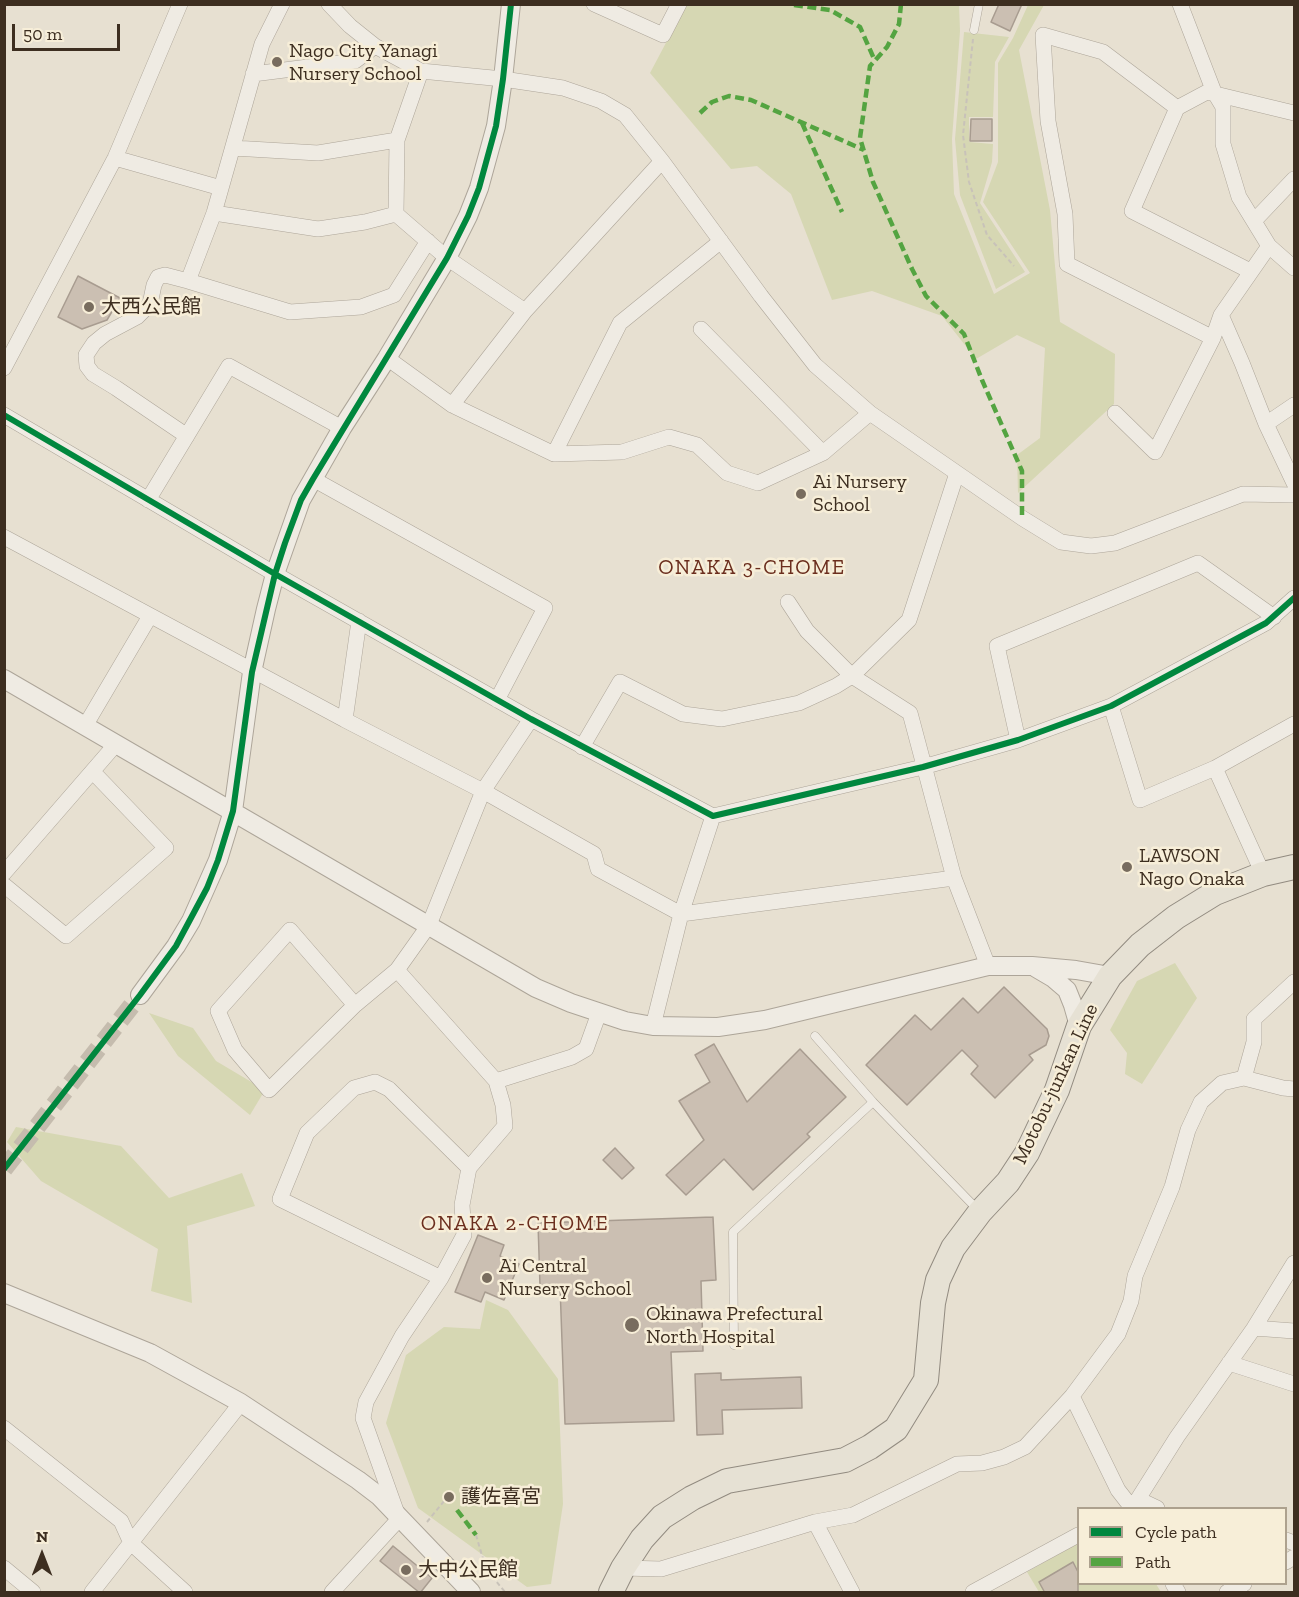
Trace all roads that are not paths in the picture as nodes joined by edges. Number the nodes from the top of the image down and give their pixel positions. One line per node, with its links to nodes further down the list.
1 (180, 4): 19 (street)
2 (282, 4): 12 (street)
3 (329, 4): 10 (street)
4 (511, 4): 13 (street)
5 (594, 4): 6 (street)
6 (679, 4)
7 (979, 4): 9 (lane)
8 (1180, 4): 14 (street)
9 (974, 30)
10 (375, 46): 11 (street); 12 (street)
11 (421, 71): 13 (street); 17 (street)
12 (253, 74): 18 (street)
13 (503, 79): 20 (street); 29 (street)
14 (1214, 92): 15 (street); 16 (street); 25 (street)
15 (1177, 108): 31 (street); 36 (street)
16 (1294, 113)
17 (397, 140): 18 (street); 24 (street)
18 (233, 148): 22 (street)
19 (115, 158): 22 (street); 38 (street)
20 (662, 160): 27 (street); 33 (street)
21 (1294, 179): 25 (street)
22 (222, 188): 23 (street)
23 (214, 213): 24 (street); 32 (street)
24 (396, 214): 26 (street)
25 (1254, 221): 28 (street)
26 (428, 241): 29 (street); 32 (street)
27 (721, 241): 41 (street); 48 (street)
28 (1269, 246): 30 (street); 31 (street)
29 (447, 258): 33 (street); 37 (street)
30 (1294, 268)
31 (1250, 271): 34 (street)
32 (188, 281): 46 (street)
33 (525, 310): 39 (street)
34 (1221, 315): 36 (street); 44 (street)
35 (701, 329): 47 (street)
36 (1213, 338): 42 (street)
37 (387, 358): 39 (street); 45 (street)
38 (4, 368)
39 (452, 405): 48 (street)
40 (1294, 405): 44 (street)
41 (870, 413): 47 (street); 49 (street)
42 (1115, 413)
43 (4, 415): 53 (street)
44 (1266, 424): 51 (street)
45 (342, 428): 46 (street); 50 (street)
46 (187, 436): 53 (street)
47 (823, 453): 48 (street)
48 (554, 454)
49 (957, 472): 52 (street); 62 (street)
50 (313, 479): 55 (street); 64 (street)
51 (1294, 483)
52 (1294, 495)
53 (148, 500): 55 (street)
54 (4, 537): 58 (street)
55 (274, 574): 60 (street); 61 (street)
56 (1294, 598): 59 (street)
57 (788, 602): 62 (street)
58 (150, 616): 61 (street); 69 (street)
59 (1274, 617): 65 (street); 70 (street)
60 (359, 621): 64 (street); 67 (street)
61 (252, 672): 67 (street); 77 (street)
62 (852, 676): 72 (street); 73 (street)
63 (4, 679): 69 (street)
64 (497, 700): 66 (street)
65 (1111, 706): 70 (street); 74 (street)
66 (531, 719): 72 (street); 76 (street)
67 (345, 720): 76 (street)
68 (1294, 724): 74 (street)
69 (85, 726): 71 (street)
70 (1018, 740): 73 (street)
71 (116, 744): 75 (street); 77 (street)
72 (582, 747): 78 (street)
73 (923, 766): 78 (street); 82 (street)
74 (1215, 768): 81 (street)
75 (93, 772): 80 (street); 83 (street)
76 (483, 791): 84 (street); 85 (street)
77 (233, 812): 85 (street); 91 (street)
78 (713, 816): 84 (street)
79 (1294, 867): 81 (main road, Motobu-junkan Line)
80 (4, 873)
81 (1263, 874): 89 (main road, Motobu-junkan Line)
82 (954, 878): 84 (street); 86 (street)
83 (4, 885)
84 (681, 914): 94 (street)
85 (429, 925): 88 (street); 93 (street)
86 (988, 966): 87 (street); 94 (street)
87 (1032, 966): 89 (street); 95 (street)
88 (397, 970): 92 (street); 98 (street)
89 (1110, 976): 95 (main road, Motobu-junkan Line)
90 (1294, 982): 97 (street)
91 (140, 995)
92 (355, 1005): 92 (street)
93 (599, 1013): 94 (street); 98 (street)
94 (653, 1026)
95 (1079, 1026): 102 (main road, Motobu-junkan Line)
96 (815, 1036): 100 (lane)
97 (1244, 1078): 99 (street); 111 (street)
98 (496, 1081): 101 (street)
99 (1294, 1089)
100 (873, 1102): 102 (lane); 108 (lane)
101 (469, 1168): 104 (street); 104 (street)
102 (980, 1212): 120 (main road, Motobu-junkan Line)
103 (1294, 1263): 106 (street)
104 (441, 1278): 115 (street)
105 (4, 1293): 112 (street)
106 (1254, 1328): 107 (street); 109 (street)
107 (1294, 1331)
108 (734, 1345)
109 (1229, 1363): 110 (street); 114 (street)
110 (1294, 1384)
111 (1072, 1396): 114 (street); 116 (street)
112 (241, 1403): 115 (street); 118 (street)
113 (4, 1428): 118 (street)
114 (1132, 1506)
115 (399, 1518): 125 (street); 126 (street)
116 (815, 1522): 120 (street); 128 (street)
117 (1077, 1536): 129 (street)
118 (131, 1543): 123 (street); 124 (street)
119 (4, 1568): 122 (street)
120 (623, 1568): 127 (main road, Motobu-junkan Line)
121 (1242, 1585): 130 (street)
122 (33, 1593)
123 (92, 1593)
124 (185, 1593)
125 (332, 1593)
126 (471, 1593)
127 (612, 1593)
128 (852, 1593)
129 (973, 1593)
130 (1227, 1593)

